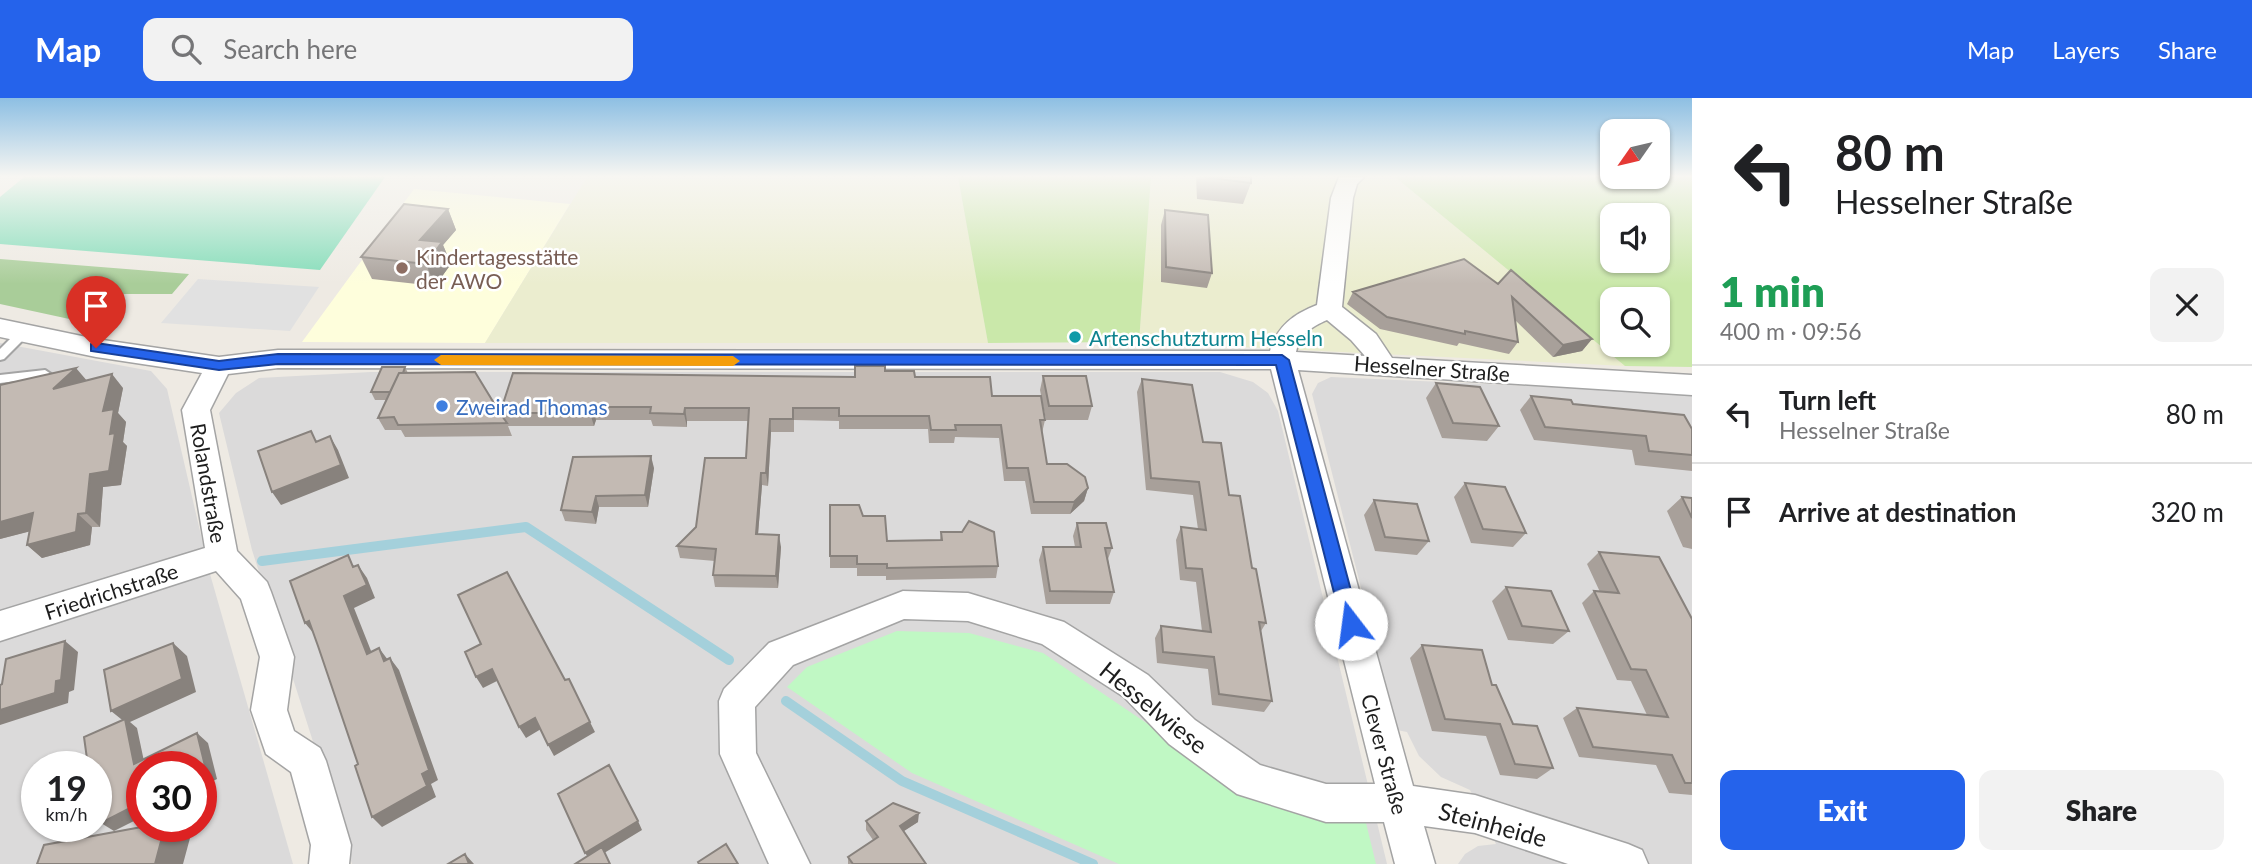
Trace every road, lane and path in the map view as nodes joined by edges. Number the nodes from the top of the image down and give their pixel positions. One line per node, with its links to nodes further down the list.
1 (1340, 213): 2 (street)
2 (1329, 310): 5 (street); 6 (street)
3 (11, 330): 4 (lane); 7 (street, Hesselner Straße)
4 (0, 356)
5 (1282, 360): 6 (street, Hesselner Straße); 7 (street, Hesselner Straße); 13 (street, Clever Straße)
6 (1382, 364): 10 (street, Hesselner Straße)
7 (219, 366): 11 (street, Rolandstraße)
8 (45, 374): 9 (lane)
9 (0, 379)
10 (1692, 385)
11 (222, 556): 12 (street, Friedrichstraße); 14 (street, Rolandstraße)
12 (0, 626)
13 (1398, 803): 15 (street, Hesselwiese); 16 (street, Clever Straße); 17 (street, Steinheide)
14 (329, 864)
15 (790, 864)
16 (1415, 864)
17 (1628, 864)

